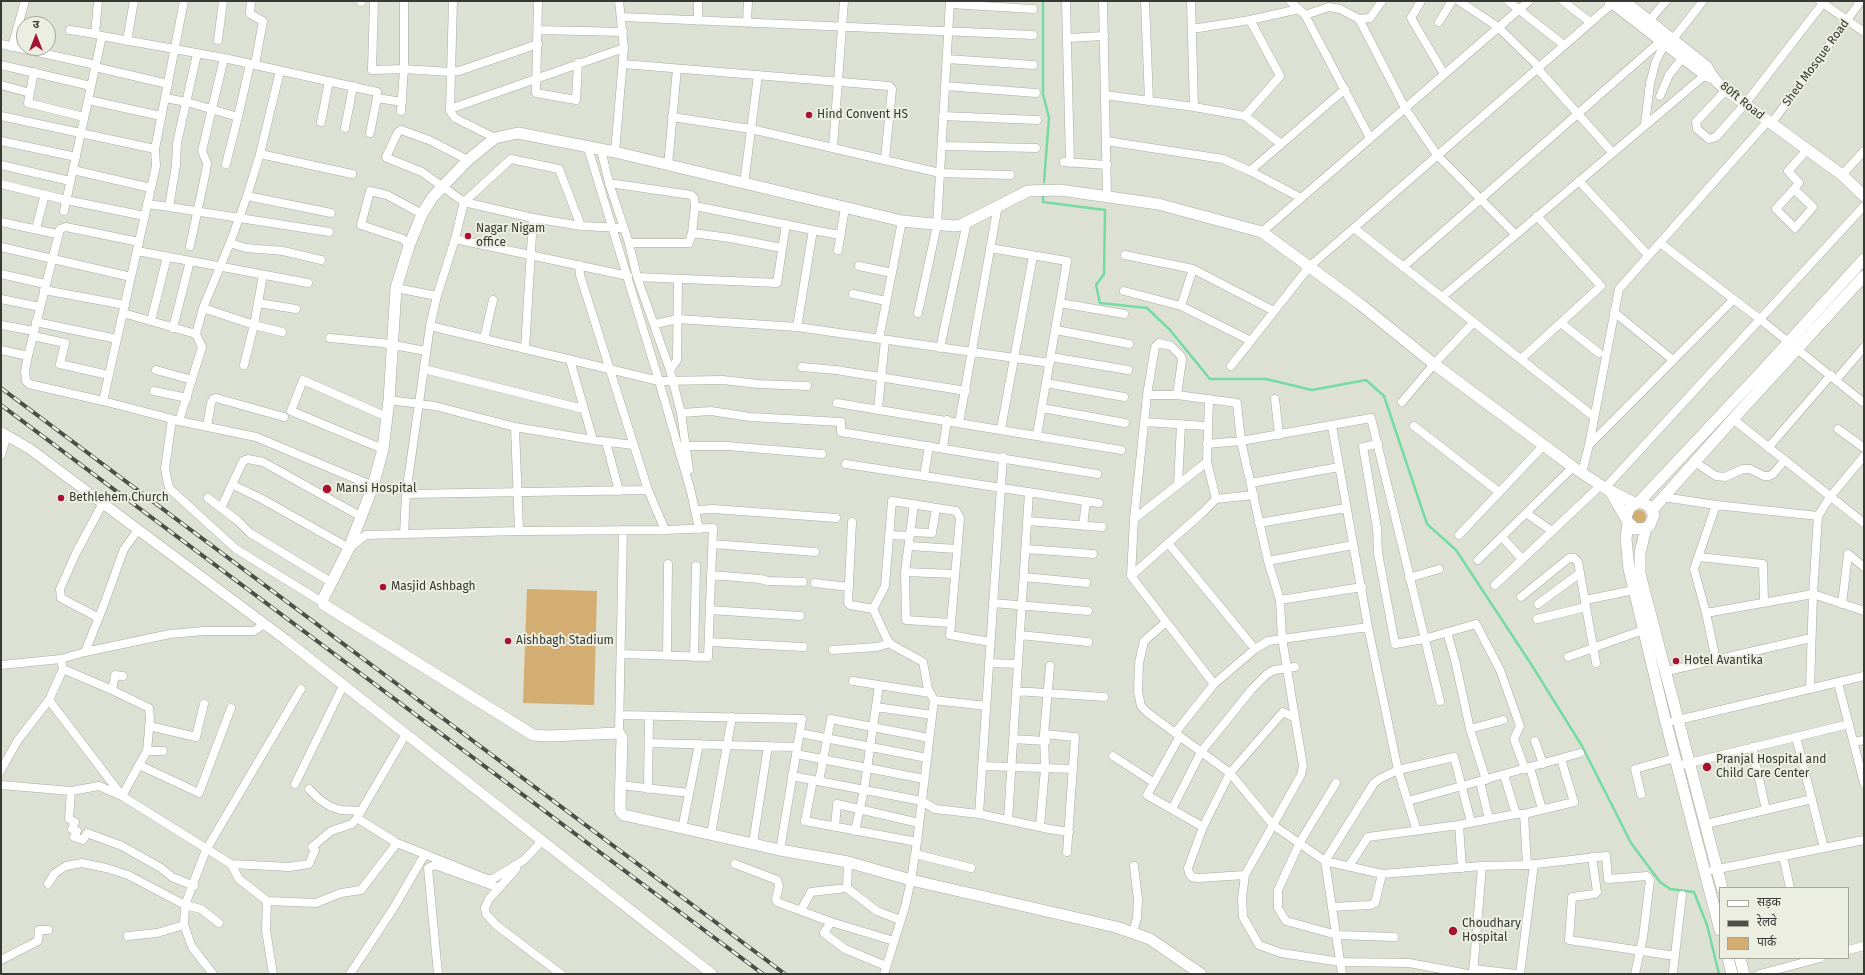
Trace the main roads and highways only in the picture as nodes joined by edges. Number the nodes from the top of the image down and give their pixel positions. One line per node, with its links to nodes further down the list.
1 (1624, 1): 3 (main road, 80ft Road)
2 (1611, 2): 3 (main road)
3 (1667, 42): 4 (main road); 4 (main road, 80ft Road)
4 (1710, 77): 5 (main road, 80ft Road)
5 (1864, 196)
6 (1864, 259): 9 (main road)
7 (1864, 276): 10 (main road)
8 (1605, 488): 9 (main road); 11 (main road); 17 (main road)
9 (1636, 503): 10 (main road); 11 (main road)
10 (1652, 510): 12 (main road)
11 (1627, 519): 12 (main road); 14 (main road)
12 (1646, 528): 13 (main road)
13 (1722, 887)
14 (1719, 926)
15 (1728, 959): 18 (main road)
16 (1740, 959): 19 (main road)
17 (1201, 974)
18 (1732, 974)
19 (1744, 974)

